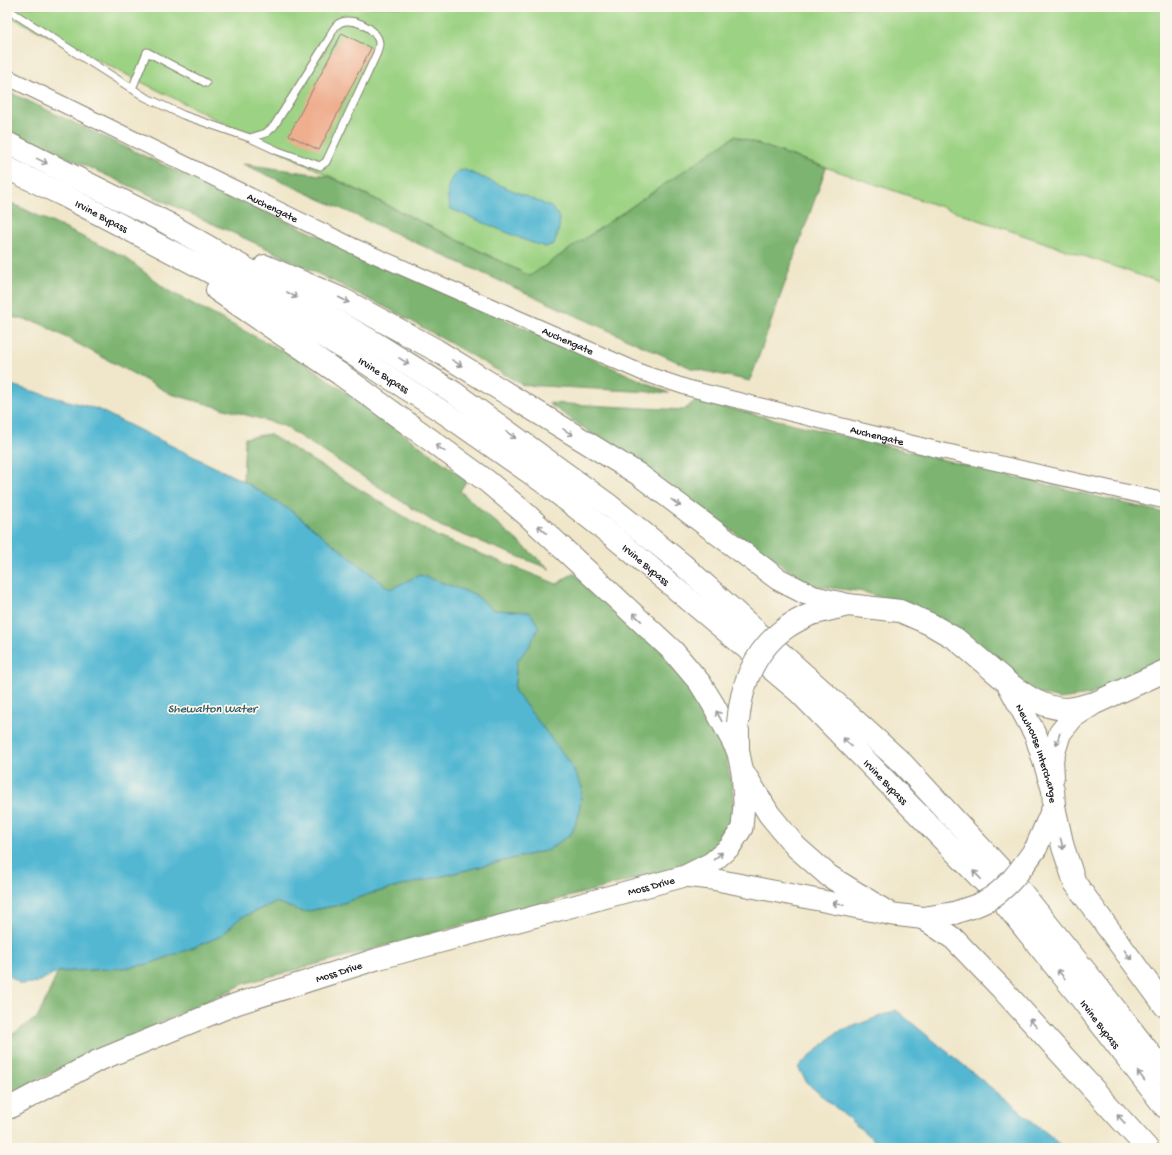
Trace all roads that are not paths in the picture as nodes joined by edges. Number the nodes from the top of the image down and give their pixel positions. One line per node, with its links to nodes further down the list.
1 (7, 9): 4 (lane)
2 (7, 77): 10 (street, Auchengate)
3 (206, 83): 4 (lane)
4 (132, 89): 5 (lane)
5 (250, 138): 5 (lane)
6 (7, 143): 9 (main road, Irvine Bypass, one-way to 9)
7 (7, 168): 8 (main road, Irvine Bypass)
8 (63, 195): 15 (main road, one-way to 8); 22 (main road, Irvine Bypass, one-way to 8)
9 (167, 223): 11 (main road, one-way to 11); 21 (main road, Irvine Bypass, one-way to 21)
10 (1165, 501)
11 (848, 605): 13 (main road, Newhouse Interchange); 15 (main road, Newhouse Interchange, bridge)
12 (1165, 672): 14 (main road)
13 (1007, 682): 14 (main road); 16 (main road, Newhouse Interchange)
14 (1095, 703): 16 (main road, one-way to 16)
15 (740, 761): 17 (main road, Moss Drive, one-way to 15); 18 (main road, Newhouse Interchange)
16 (1054, 798): 19 (main road, Newhouse Interchange, bridge); 20 (main road, one-way to 20)
17 (685, 876): 18 (main road, Moss Drive, one-way to 17); 23 (main road, Moss Drive)
18 (890, 914): 19 (main road, Newhouse Interchange)
19 (923, 918): 24 (main road, one-way to 19)
20 (1165, 1006)
21 (1165, 1073)
22 (1165, 1107)
23 (7, 1109)
24 (1147, 1148)

